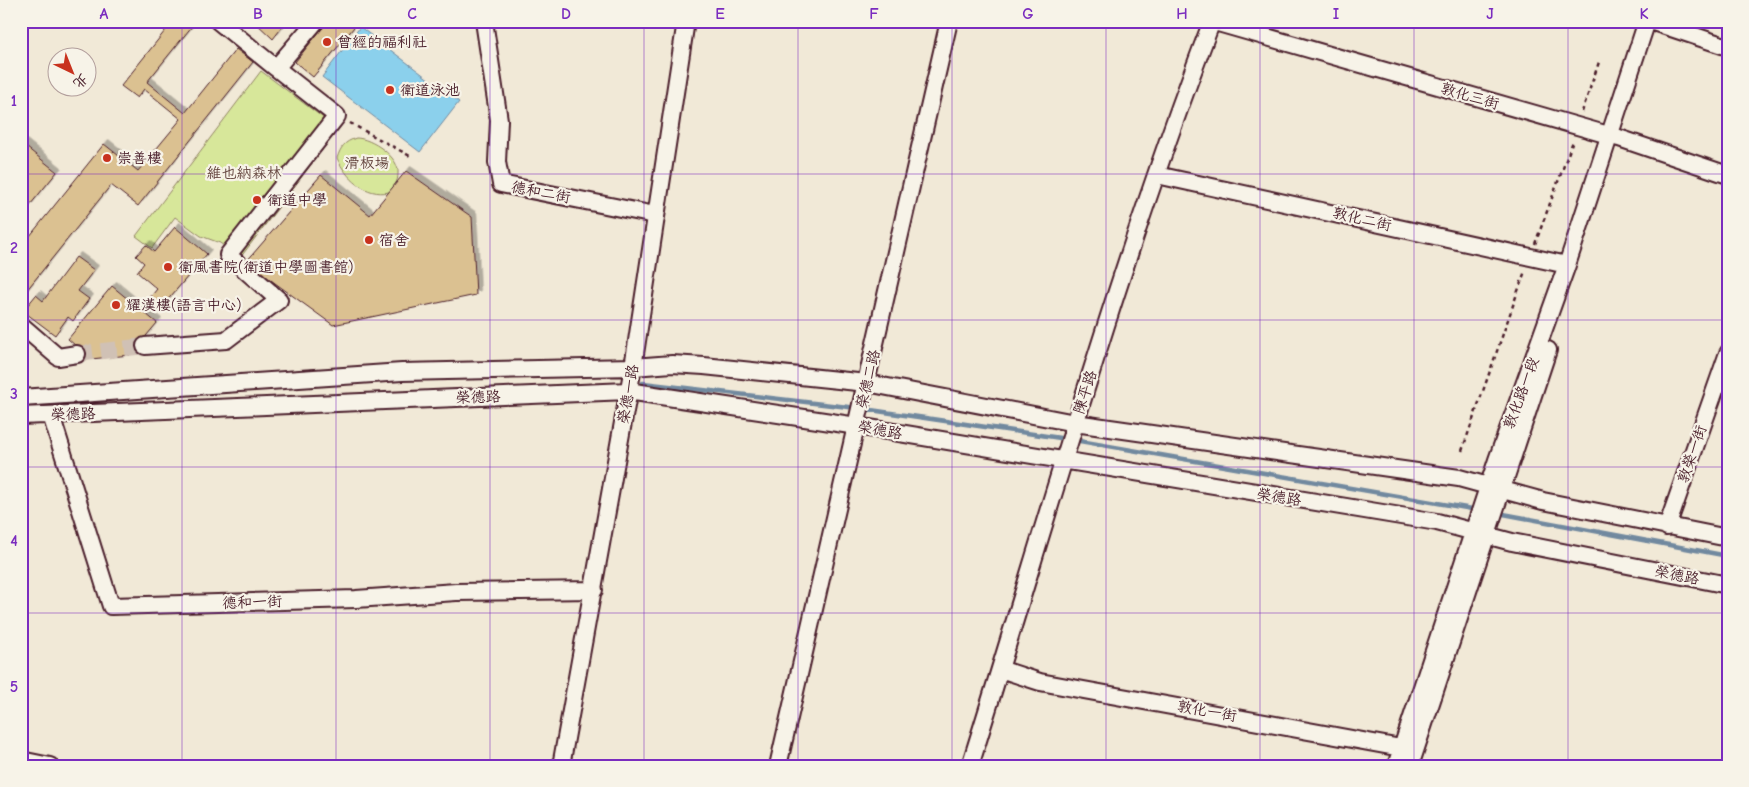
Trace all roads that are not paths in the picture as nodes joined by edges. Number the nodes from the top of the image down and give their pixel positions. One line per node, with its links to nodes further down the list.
1 (218, 21): 9 (street)
2 (316, 21): 9 (street)
3 (484, 21): 13 (street, 德和二街)
4 (686, 21): 13 (street, 榮德一路)
5 (949, 21): 20 (street, 榮德二路)
6 (1212, 21): 10 (street, 敦化三街); 11 (street, 陳平路)
7 (1653, 22): 8 (street, 敦化路一段); 10 (street, 敦化路一段)
8 (1728, 47)
9 (276, 68): 16 (street)
10 (1614, 137): 12 (street, 敦化三街); 14 (street, 敦化路一段); 28 (street, 敦化路一段)
11 (1157, 175): 14 (street, 敦化二街); 25 (street, 陳平路)
12 (1728, 176)
13 (655, 215): 19 (street, 榮德一路)
14 (1567, 265): 28 (street, 敦化路一段)
15 (21, 326): 18 (street)
16 (145, 346)
17 (1728, 353): 29 (street, 敦榮一街)
18 (77, 354)
19 (633, 367): 20 (street, 榮德路); 21 (street, 榮德一路); 22 (street, 榮德路)
20 (867, 383): 25 (street, 榮德路); 26 (street, 榮德二路)
21 (628, 391): 23 (street, 榮德路); 26 (street, 榮德路); 33 (street, 榮德一路)
22 (21, 398)
23 (50, 415): 24 (street, 榮德路); 33 (street, 德和一街)
24 (21, 416)
25 (1075, 423): 27 (street, 陳平路); 28 (street, 榮德路)
26 (857, 426): 27 (street, 榮德路); 39 (street, 榮德二路)
27 (1062, 462): 30 (street, 榮德路); 34 (street, 陳平路)
28 (1495, 488): 29 (street, 榮德路); 30 (street, 敦化路一段)
29 (1667, 527): 31 (street, 榮德路)
30 (1480, 534): 32 (street, 榮德路); 35 (street, 敦化路一段)
31 (1728, 538)
32 (1728, 585)
33 (594, 590): 38 (street, 榮德一路)
34 (1000, 669): 35 (street, 敦化一街); 40 (street, 陳平路)
35 (1409, 754): 41 (street, 敦化路一段)
36 (21, 760): 37 (street)
37 (50, 766)
38 (561, 766)
39 (778, 766)
40 (970, 766)
41 (1396, 766)

